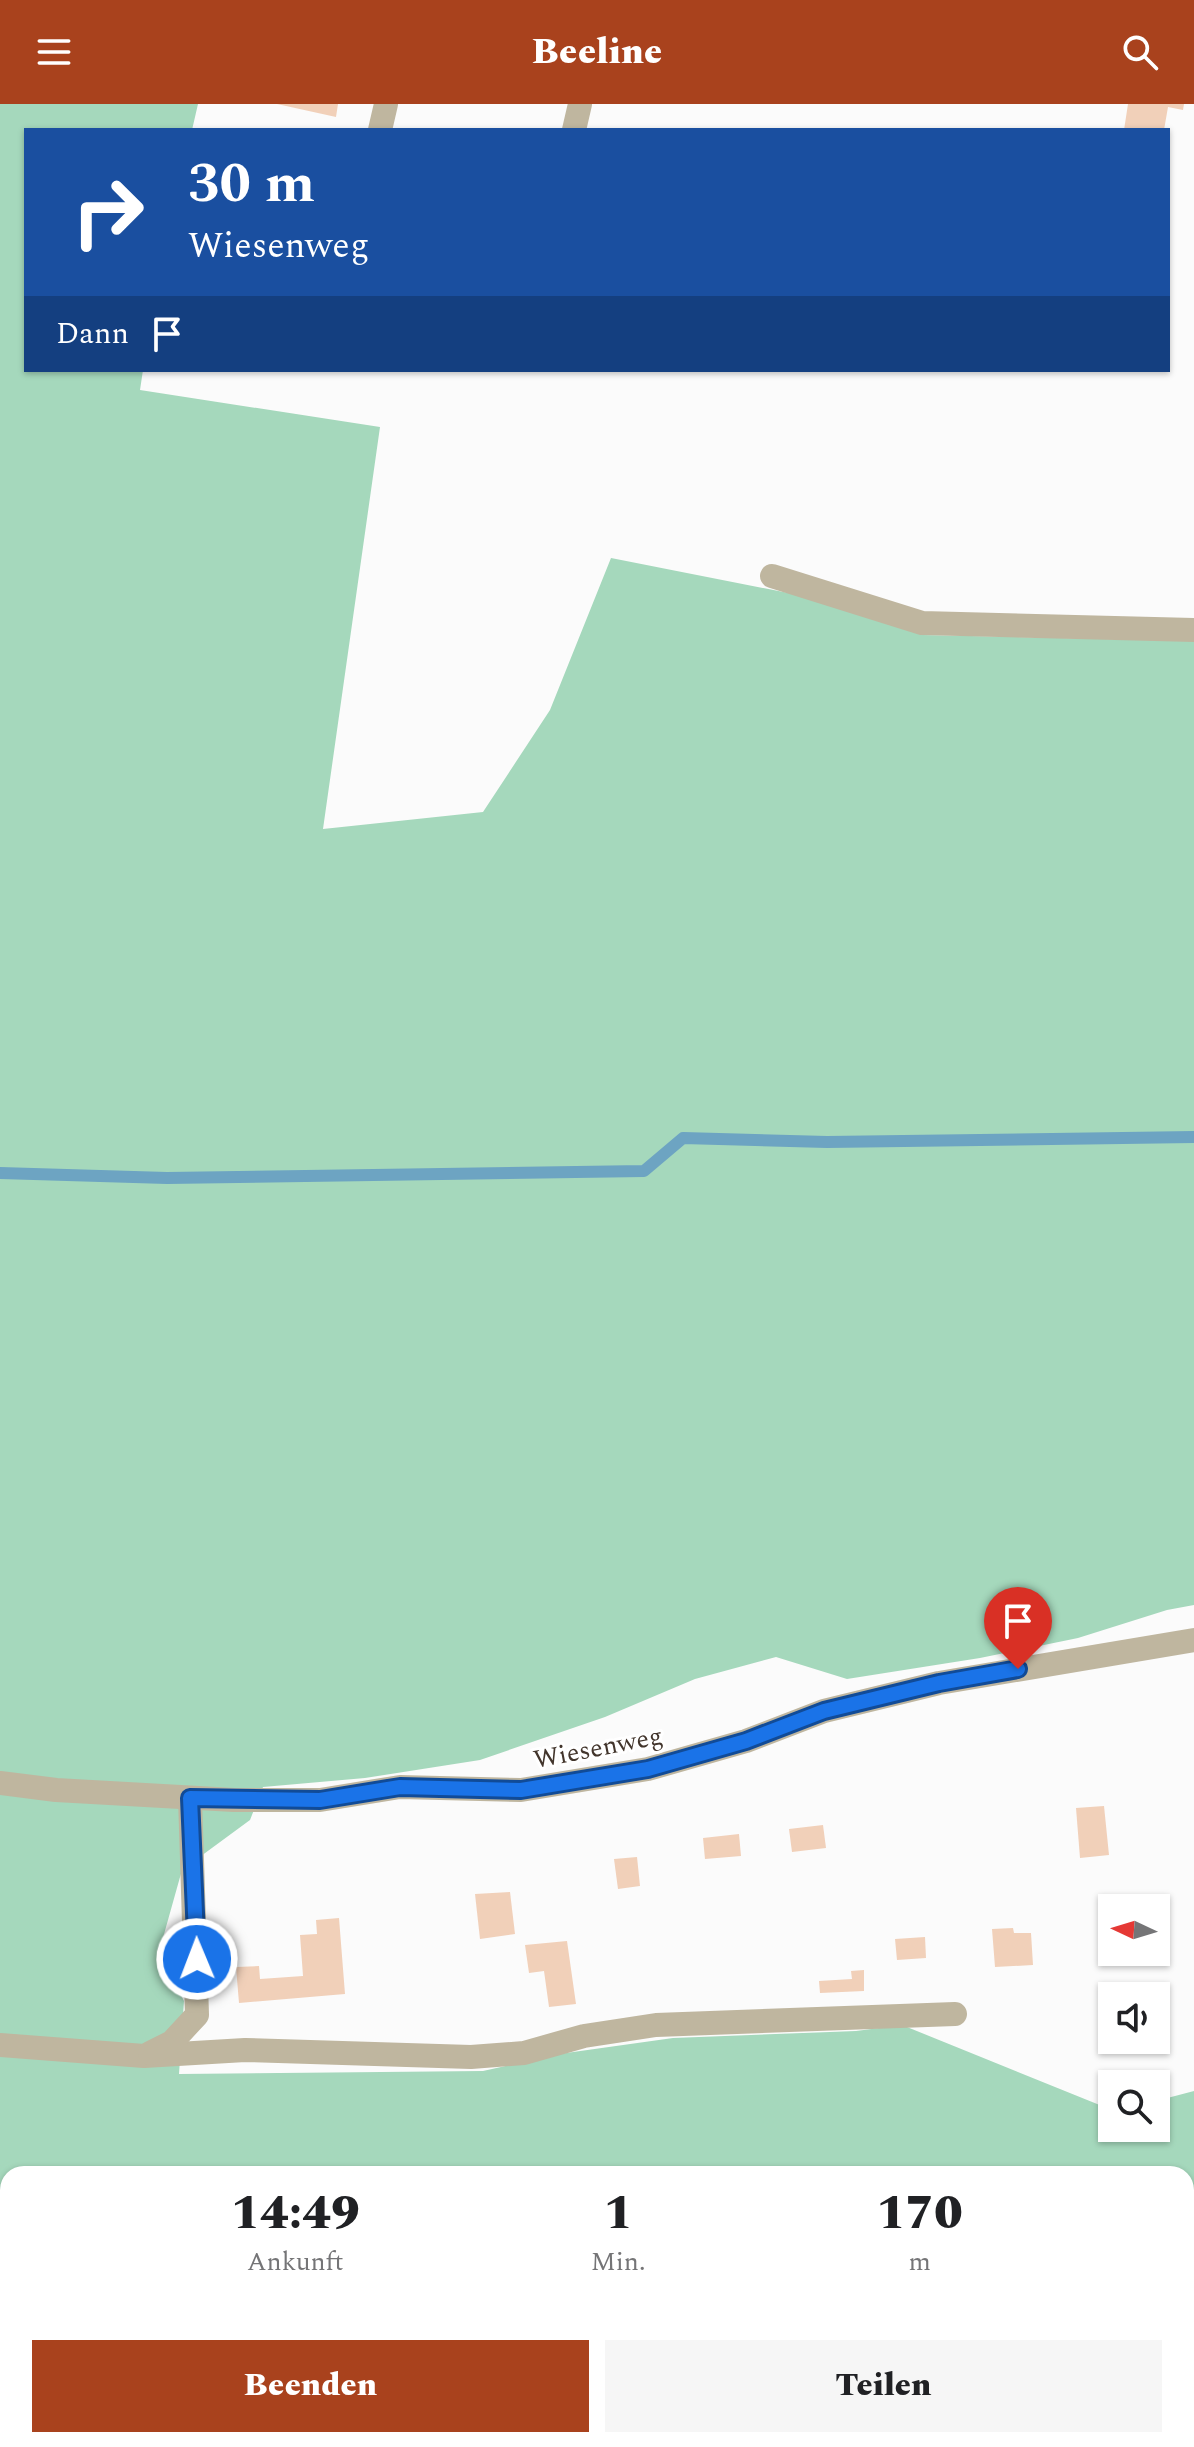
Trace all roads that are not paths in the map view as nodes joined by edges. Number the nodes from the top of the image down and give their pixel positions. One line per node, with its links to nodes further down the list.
1 (386, 104): 3 (lane)
2 (580, 104): 4 (lane)
3 (380, 128)
4 (574, 128)
5 (772, 576): 6 (lane)
6 (1194, 630)
7 (1194, 1640): 9 (lane, Wiesenweg)
8 (0, 1783): 9 (lane, Wiesenweg)
9 (190, 1798): 12 (lane)
10 (955, 2014): 12 (lane)
11 (0, 2045): 12 (lane)
12 (144, 2056)

